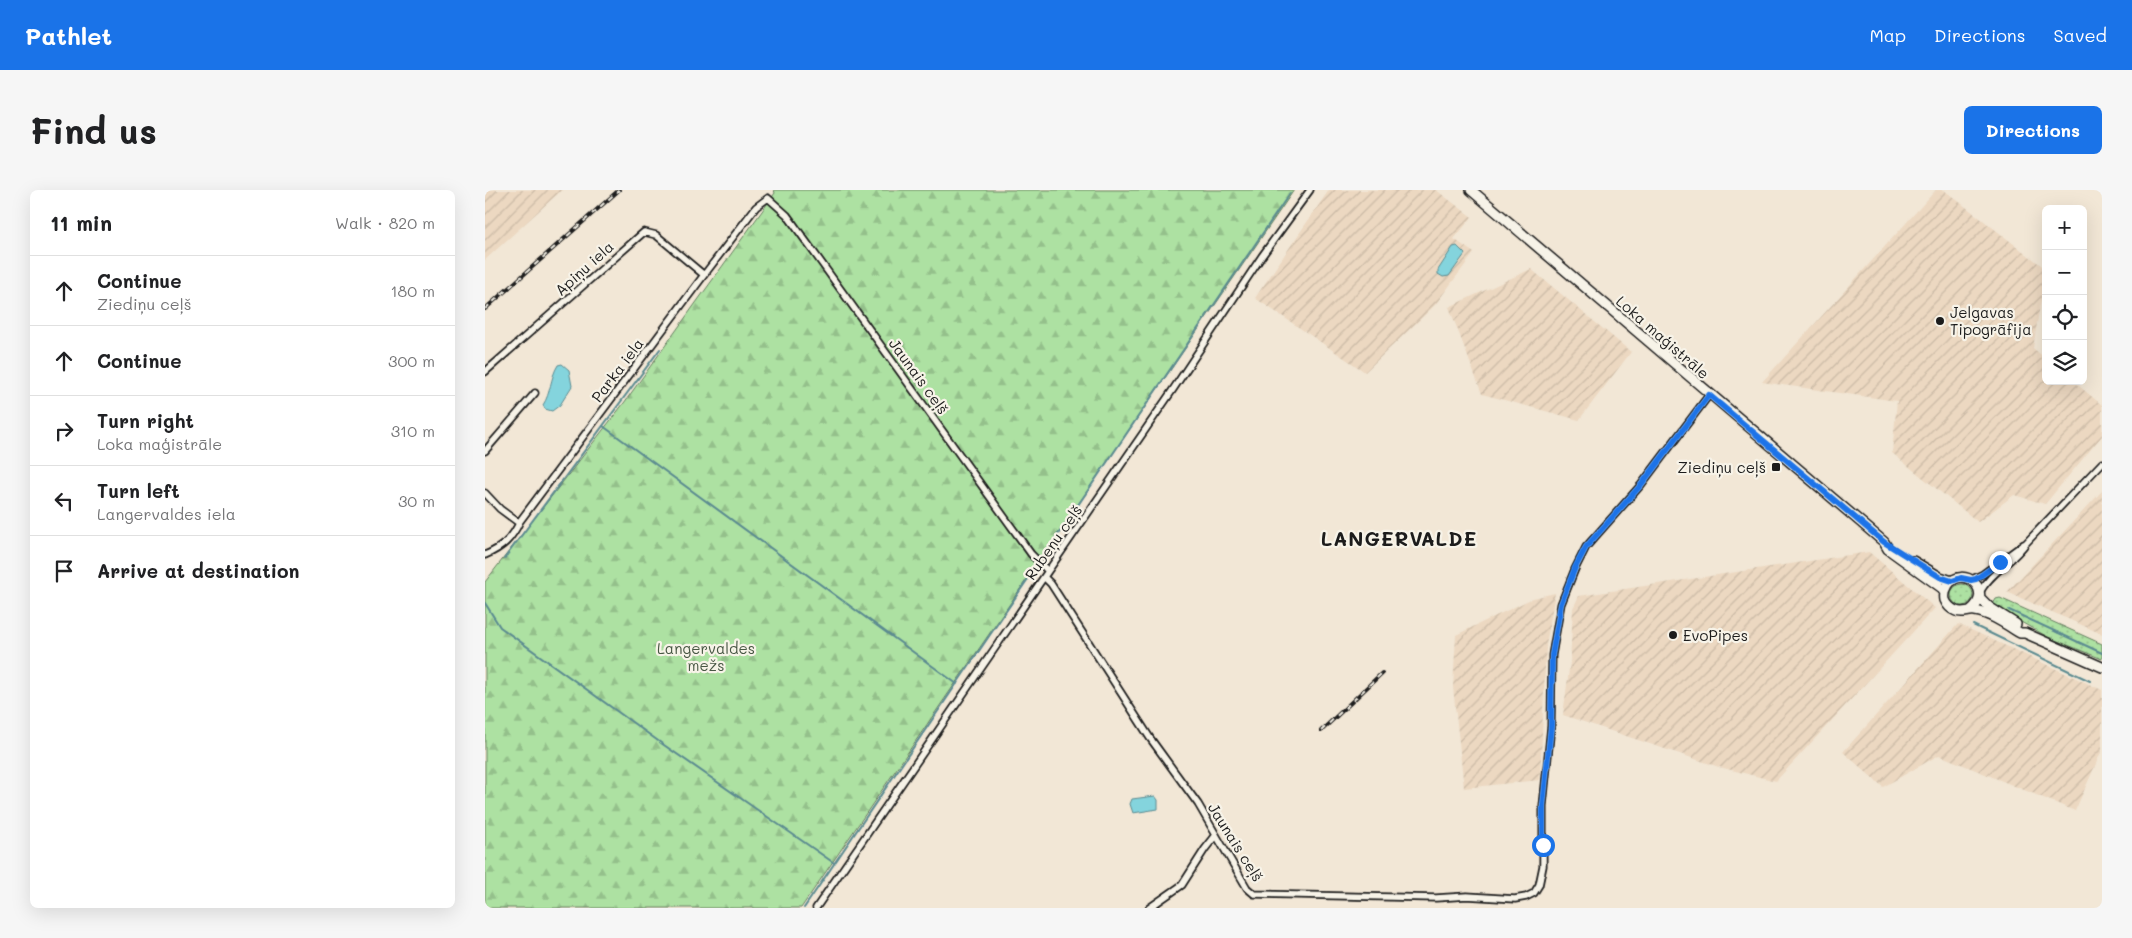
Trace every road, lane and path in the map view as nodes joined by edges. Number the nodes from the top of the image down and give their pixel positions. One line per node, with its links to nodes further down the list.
1 (1310, 190): 15 (street, Rubeņu ceļš)
2 (1471, 190): 7 (main road, Loka maģistrāle)
3 (768, 198): 4 (street, Parka iela); 15 (street, Jaunais ceļš)
4 (704, 275): 5 (street, Apiņu iela); 11 (street, Parka iela)
5 (485, 372)
6 (535, 393): 8 (street)
7 (1709, 395): 12 (main road, Loka maģistrāle); 24 (street, Jaunais ceļš)
8 (485, 451)
9 (2102, 463): 13 (street)
10 (485, 493): 11 (street)
11 (519, 522): 14 (street, Parka iela)
12 (1884, 542): 18 (main road, Loka maģistrāle); 19 (main road, Loka maģistrāle)
13 (2025, 543): 17 (street); 20 (street)
14 (485, 555)
15 (1048, 571): 16 (street, Rubeņu ceļš)
16 (1044, 577): 24 (street, Jaunais ceļš); 25 (street, Rubeņu ceļš)
17 (1971, 580): 18 (main road, Loka maģistrāle); 20 (main road, Loka maģistrāle)
18 (1952, 581): 19 (main road)
19 (1945, 592): 21 (main road, Loka maģistrāle)
20 (1980, 595): 21 (main road); 22 (main road, Loka maģistrāle)
21 (1971, 610): 22 (main road, Loka maģistrāle)
22 (2025, 633): 23 (main road, Loka maģistrāle)
23 (2102, 667)
24 (1216, 835): 26 (street)
25 (816, 908)
26 (1149, 908)

